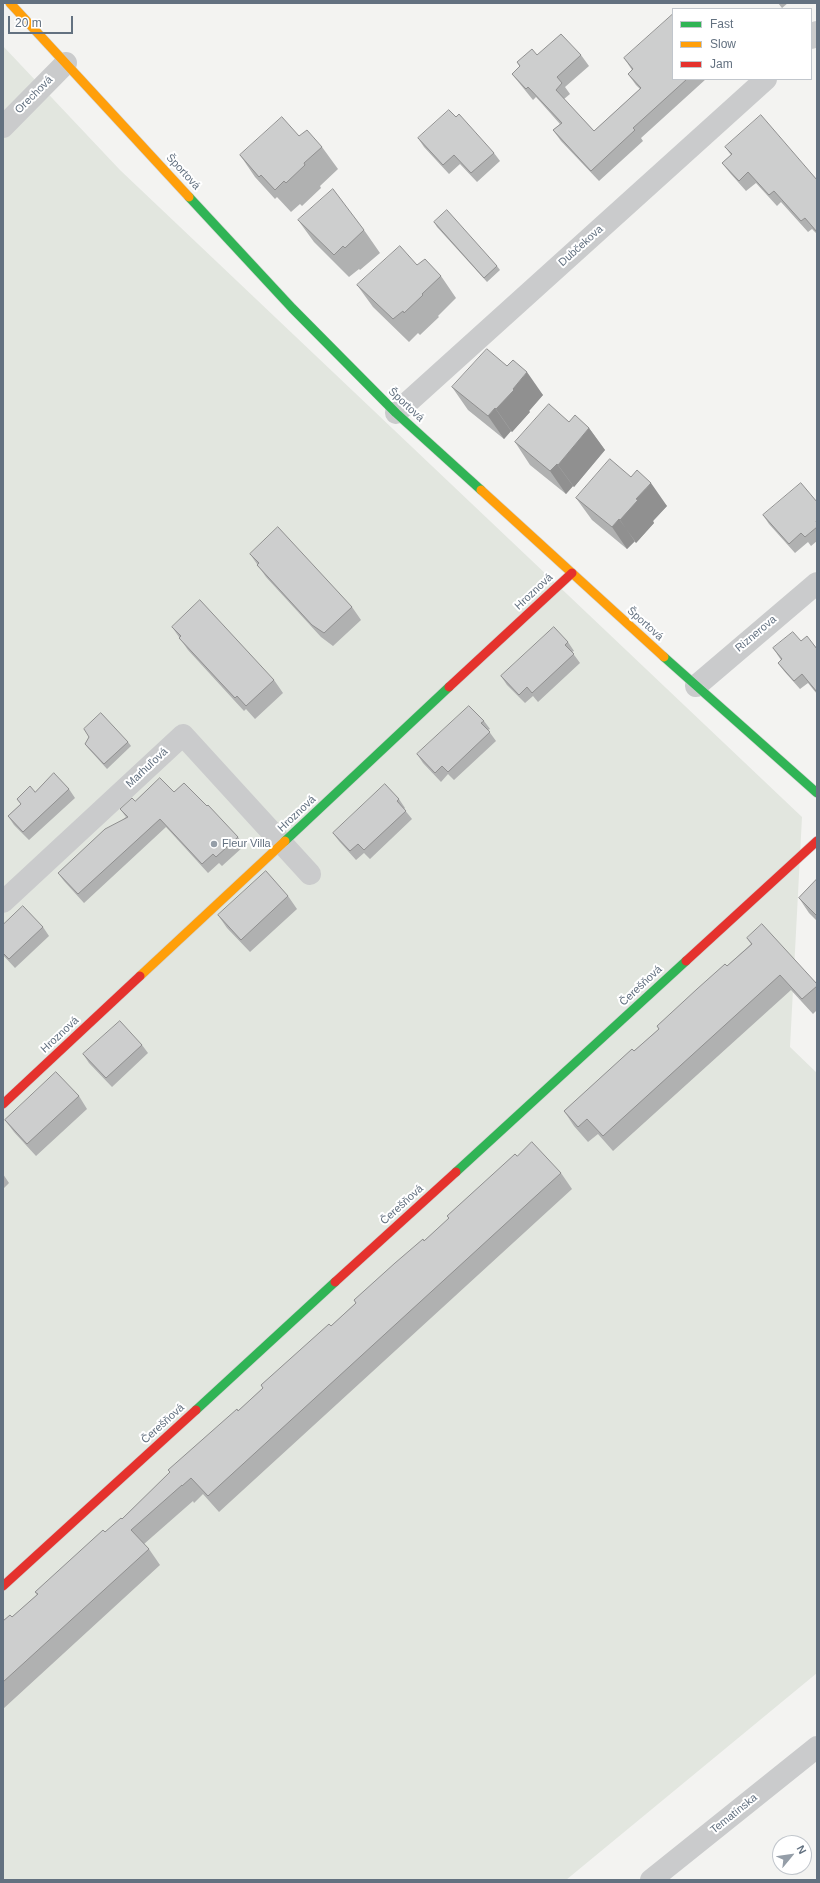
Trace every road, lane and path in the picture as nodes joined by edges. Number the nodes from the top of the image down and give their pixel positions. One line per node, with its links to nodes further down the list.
1 (10, 3): 2 (street, Športová)
2 (66, 63): 4 (street, Orechová); 5 (street, Športová)
3 (765, 80): 5 (street, Dubčekova)
4 (3, 126)
5 (396, 413): 6 (street, Športová)
6 (572, 573): 8 (street, Športová); 11 (street, Hroznová)
7 (817, 583): 8 (street, Riznerova)
8 (696, 686): 9 (street, Športová)
9 (817, 793)
10 (817, 841): 15 (street, Čerešňová)
11 (283, 843): 12 (street); 13 (street, Marhuľová); 14 (street, Hroznová)
12 (310, 874)
13 (3, 902)
14 (3, 1104)
15 (3, 1586)
16 (817, 1747): 17 (street, Tematínska)
17 (651, 1880)

